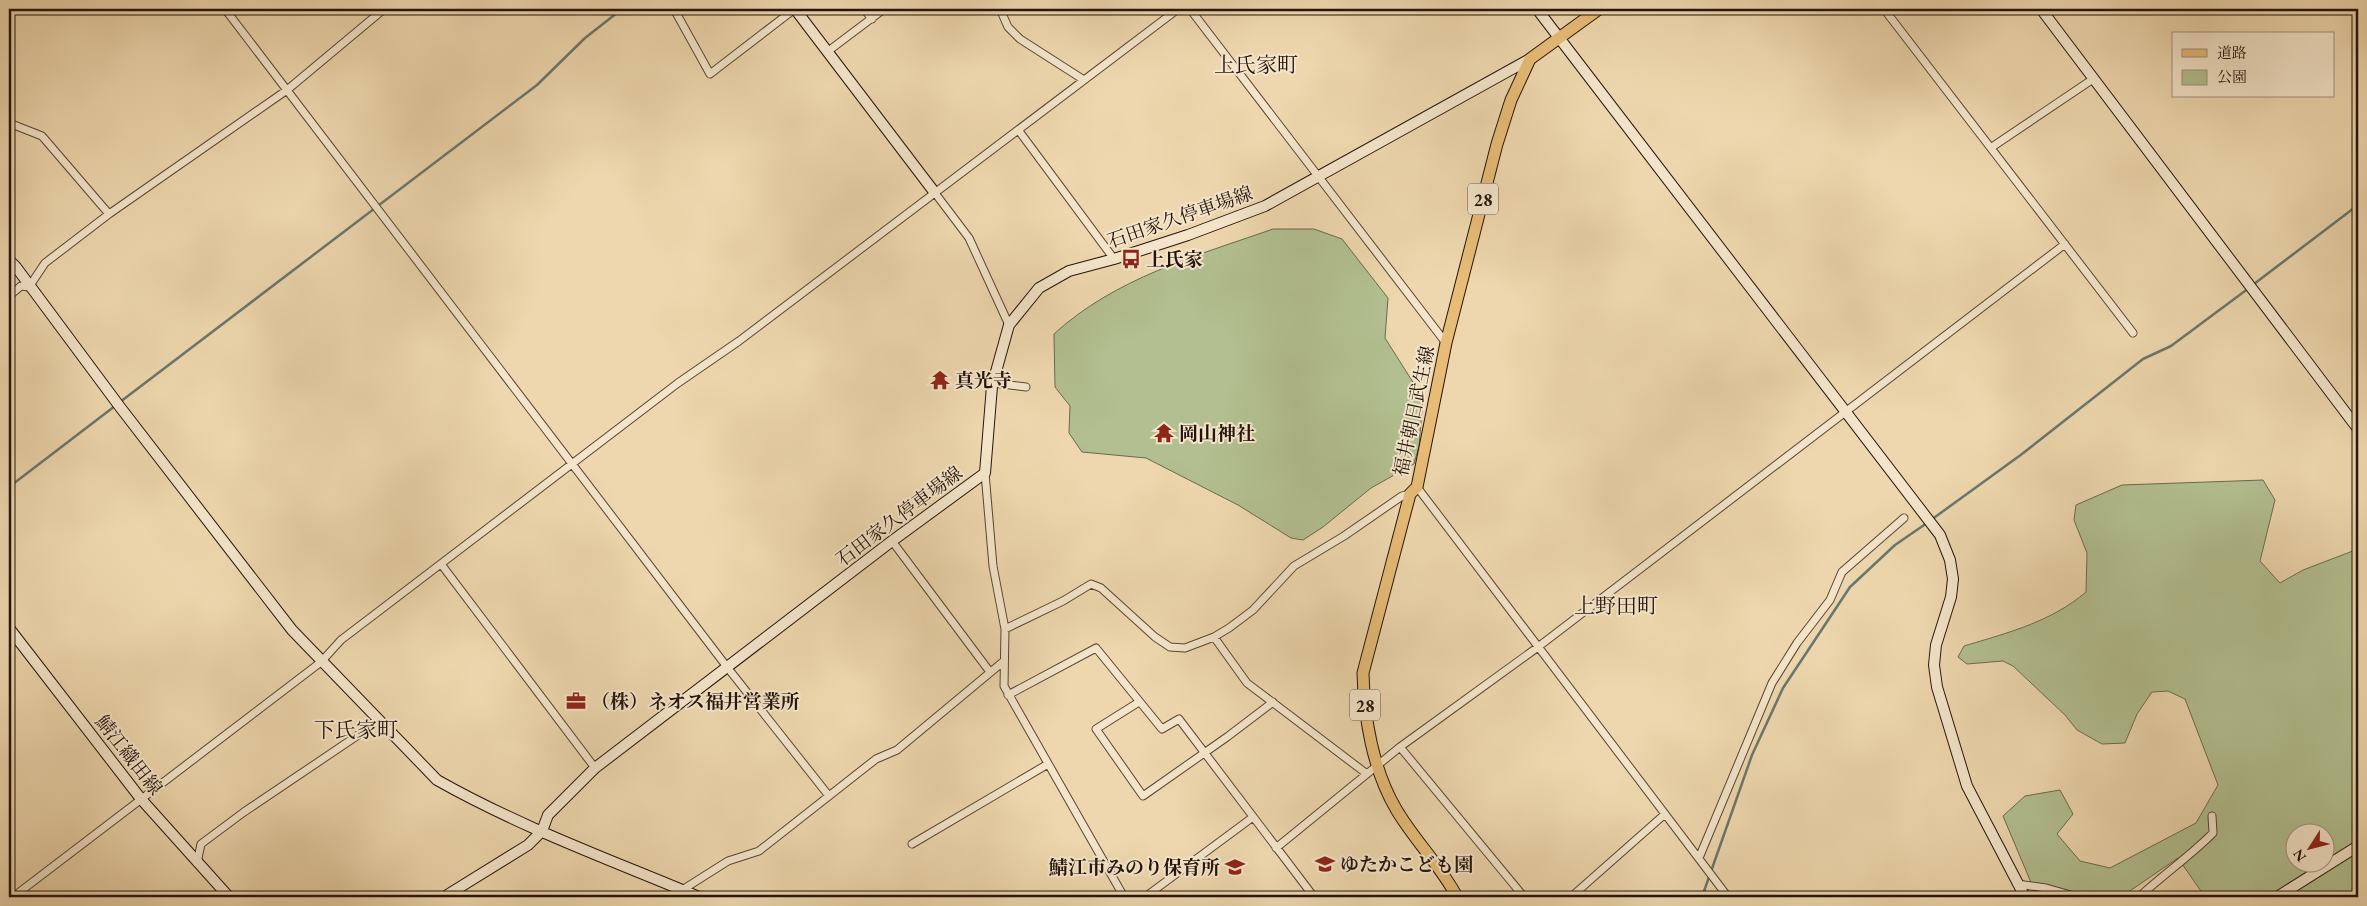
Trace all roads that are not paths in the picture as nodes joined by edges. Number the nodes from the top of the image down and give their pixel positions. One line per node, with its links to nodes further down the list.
1 (225, 9): 20 (street)
2 (384, 9): 20 (street)
3 (674, 9): 13 (street)
4 (864, 9): 14 (street)
5 (884, 9): 14 (street)
6 (1000, 9): 19 (street)
7 (1178, 9): 19 (street)
8 (1190, 9): 24 (street)
9 (1537, 9): 15 (street)
10 (1599, 9): 15 (main road, 福井朝日武生線 / 28)
11 (1886, 9): 23 (street)
12 (2041, 9): 18 (street)
13 (793, 10): 16 (street)
14 (872, 19): 16 (street)
15 (1558, 37): 17 (main road, 福井朝日武生線 / 28); 37 (street)
16 (827, 52): 25 (street)
17 (1530, 59): 24 (street, 石田家久停車場線); 34 (main road, 福井朝日武生線 / 28)
18 (2093, 79): 23 (street); 38 (street)
19 (1084, 80): 22 (street)
20 (287, 90): 26 (street); 39 (street)
21 (9, 123): 26 (street)
22 (1018, 131): 25 (street); 28 (street)
23 (1992, 147): 27 (street)
24 (1318, 178): 28 (street, 石田家久停車場線); 34 (street)
25 (935, 193): 32 (street); 39 (street)
26 (109, 214): 30 (street)
27 (2065, 244): 33 (street); 37 (street)
28 (1114, 259): 32 (street, 石田家久停車場線)
29 (9, 260): 30 (street)
30 (29, 287): 31 (street); 50 (street)
31 (9, 296)
32 (1009, 325): 35 (street, 石田家久停車場線)
33 (2133, 333)
34 (1446, 343): 41 (main road, 福井朝日武生線 / 28)
35 (993, 383): 36 (street); 40 (street, 石田家久停車場線)
36 (1026, 387)
37 (1846, 411): 48 (street); 74 (street)
38 (2358, 429)
39 (572, 464): 44 (street); 51 (street)
40 (985, 473): 43 (street, 石田家久停車場線); 46 (street)
41 (1414, 491): 47 (street); 48 (street); 60 (main road, 福井朝日武生線 / 28)
42 (1904, 518): 72 (street)
43 (892, 541): 51 (street, 石田家久停車場線); 52 (street)
44 (441, 564): 50 (street); 61 (street)
45 (9, 628): 64 (street, 鯖江織田線)
46 (1006, 629): 47 (street); 49 (street)
47 (1214, 637): 55 (street)
48 (1538, 646): 57 (street); 65 (street)
49 (1004, 661): 52 (street); 53 (street)
50 (321, 662): 56 (street); 64 (street)
51 (728, 667): 61 (street, 石田家久停車場線); 63 (street)
52 (990, 672): 63 (street)
53 (1008, 695): 54 (street); 59 (street)
54 (1139, 702): 58 (street); 58 (street)
55 (1272, 702): 58 (street); 62 (street)
56 (379, 721): 68 (street); 73 (street)
57 (1400, 747): 60 (street); 85 (street)
58 (1204, 754): 66 (street)
59 (1048, 764): 69 (street); 81 (street)
60 (1378, 764): 62 (street); 84 (main road, 福井朝日武生線 / 28)
61 (594, 768): 68 (street, 石田家久停車場線)
62 (1367, 774): 71 (street)
63 (829, 796): 75 (street)
64 (141, 800): 73 (street, 鯖江織田線); 76 (street)
65 (1665, 814): 72 (street); 86 (street)
66 (1253, 816): 71 (street); 82 (street)
67 (2212, 816): 90 (street)
68 (542, 831): 75 (street); 78 (street, 石田家久停車場線)
69 (912, 844)
70 (2358, 846): 91 (street)
71 (1276, 848): 83 (street)
72 (1699, 858): 87 (street)
73 (196, 862): 77 (street, 鯖江織田線)
74 (2017, 884): 88 (street); 89 (street)
75 (684, 891): 79 (street); 80 (street)
76 (14, 897)
77 (229, 897)
78 (444, 897)
79 (671, 897)
80 (699, 897)
81 (1124, 897)
82 (1144, 897)
83 (1314, 897)
84 (1457, 897)
85 (1524, 897)
86 (1571, 897)
87 (1728, 897)
88 (2025, 897)
89 (2078, 897)
90 (2139, 897)
91 (2277, 897)

